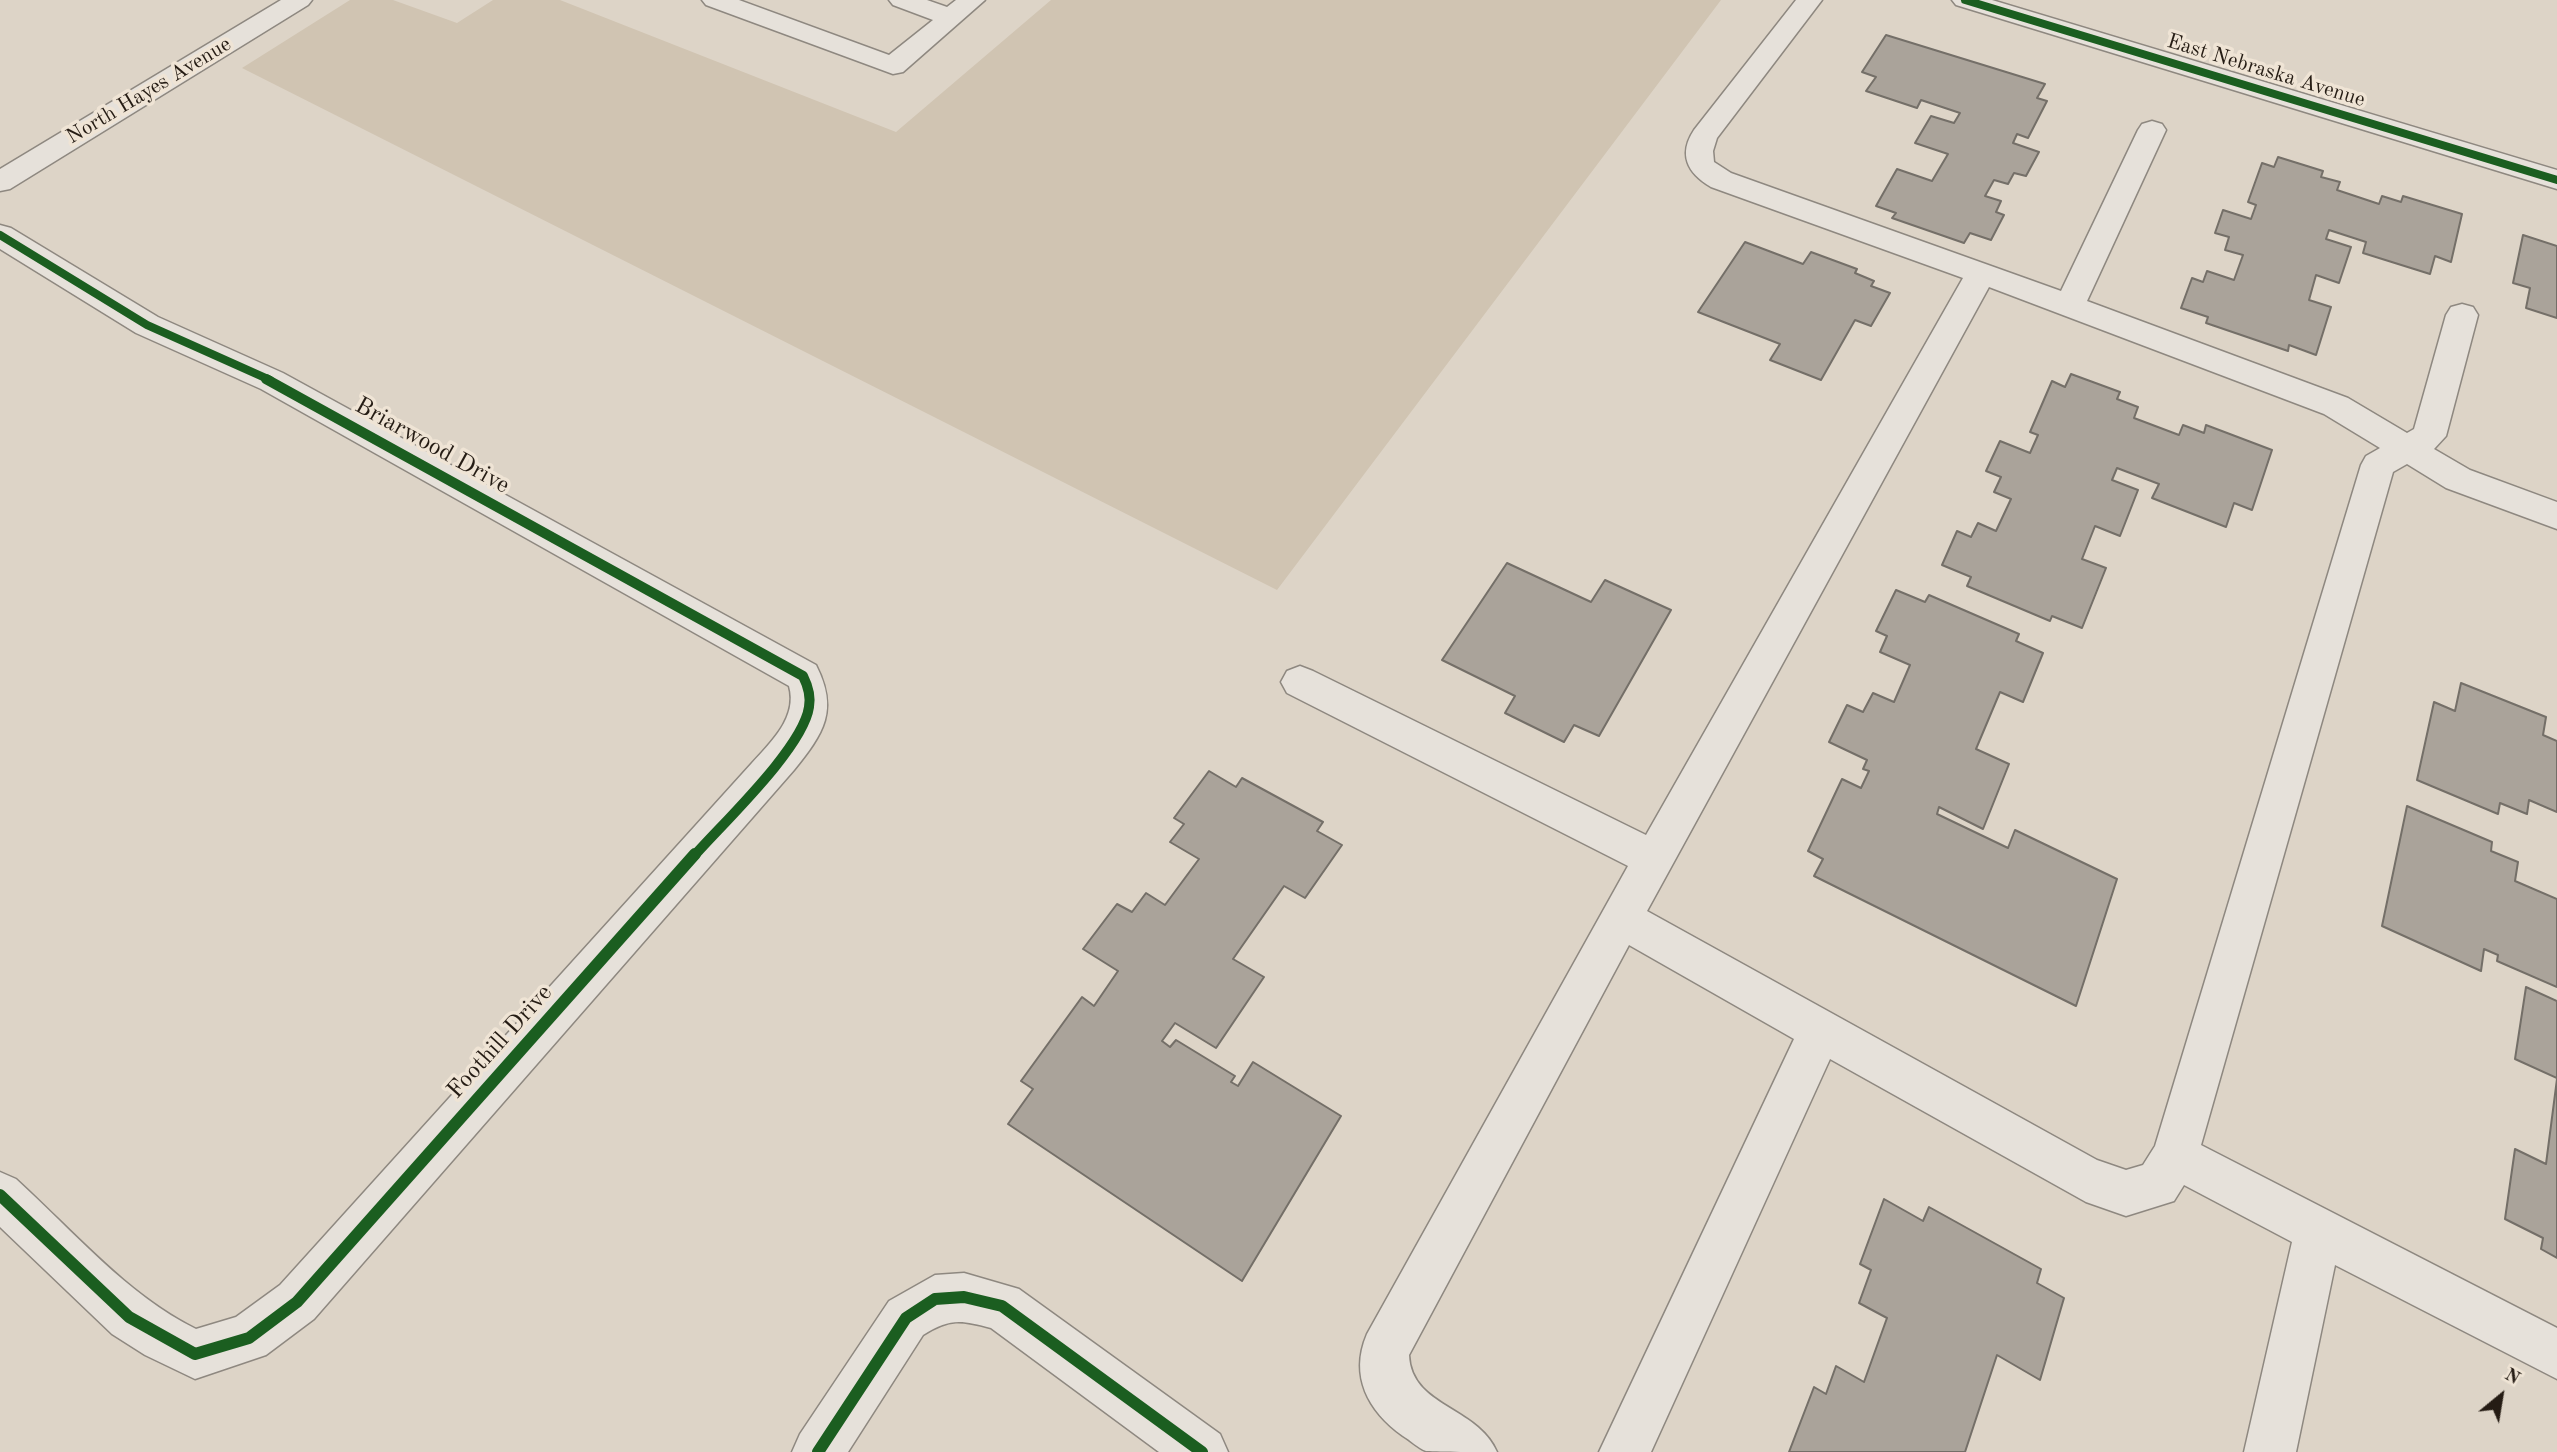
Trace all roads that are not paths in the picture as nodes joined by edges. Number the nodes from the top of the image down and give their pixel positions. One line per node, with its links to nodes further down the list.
1 (299, 0): 10 (street, North Hayes Avenue)
2 (715, 0): 7 (street)
3 (902, 0): 7 (street)
4 (972, 0): 7 (street)
5 (1809, 0): 13 (street)
6 (1965, 0): 9 (street, East Nebraska Avenue)
7 (950, 17)
8 (2152, 130): 14 (street)
9 (2557, 180)
10 (0, 183): 11 (street)
11 (0, 206)
12 (0, 234): 19 (street, Briarwood Drive)
13 (1981, 273): 14 (street); 20 (street)
14 (2069, 307): 16 (street)
15 (2462, 315): 16 (street)
16 (2407, 449): 17 (street); 23 (street)
17 (2557, 516)
18 (1300, 682): 20 (street)
19 (806, 720): 24 (street, Foothill Drive)
20 (1653, 859): 21 (street)
21 (1620, 918): 22 (street); 29 (street)
22 (1821, 1030): 23 (street); 30 (street)
23 (2175, 1156): 25 (street)
24 (0, 1195)
25 (2319, 1229): 26 (street); 31 (street)
26 (2557, 1354)
27 (818, 1452): 28 (street)
28 (1202, 1452)
29 (1471, 1452)
30 (1626, 1452)
31 (2270, 1452)

